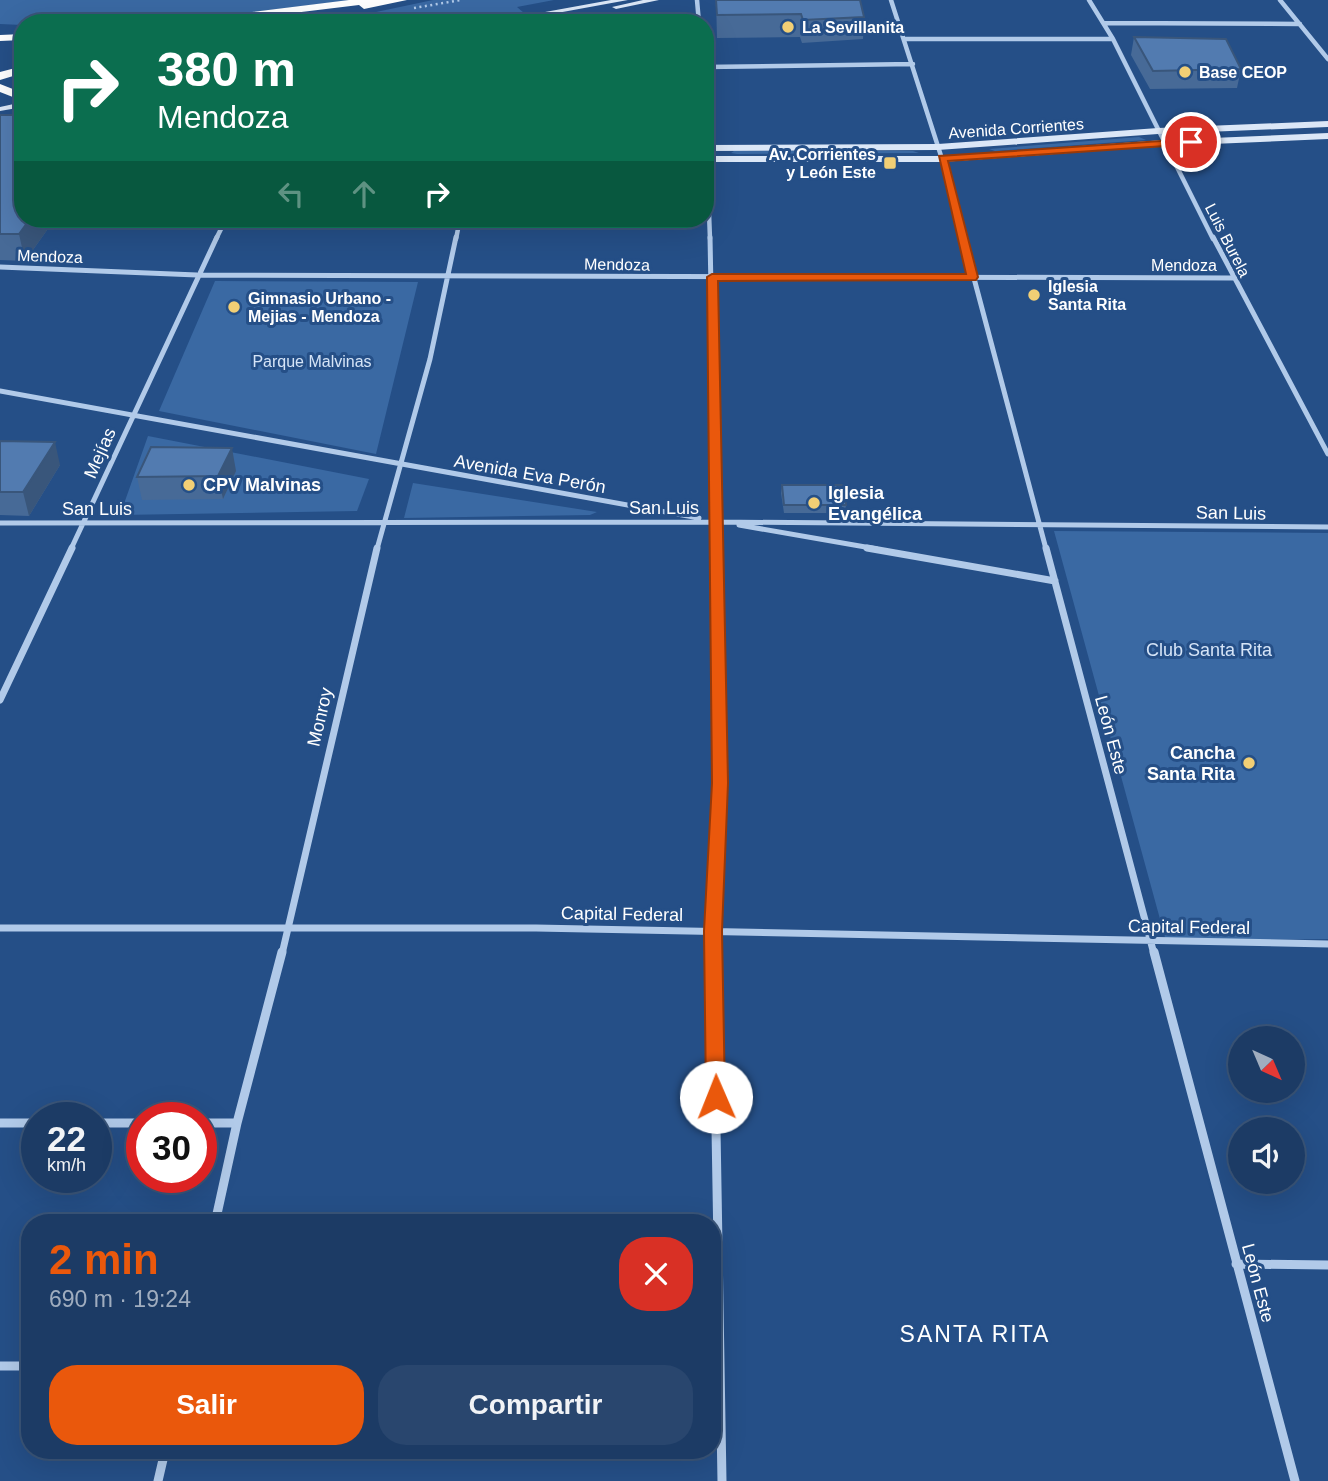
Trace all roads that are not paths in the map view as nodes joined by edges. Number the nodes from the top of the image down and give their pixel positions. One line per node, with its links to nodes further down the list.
1 (376, 0): 9 (highway)
2 (402, 0): 8 (highway)
3 (624, 0): 12 (street)
4 (655, 0): 13 (street)
5 (891, 0): 16 (street, León Este)
6 (1088, 0): 14 (street, Luis Burela)
7 (1280, 0): 15 (street)
8 (355, 8): 10 (highway); 11 (highway)
9 (252, 14)
10 (302, 14)
11 (317, 14)
12 (542, 14)
13 (574, 14)
14 (1104, 23): 15 (street); 17 (street, Luis Burela)
15 (1300, 24): 18 (street)
16 (904, 39): 17 (street); 19 (street, León Este)
17 (1113, 39): 22 (street, Luis Burela)
18 (1328, 59)
19 (913, 64): 20 (street); 25 (street, León Este)
20 (714, 67)
21 (1328, 124): 22 (street, Avenida Corrientes)
22 (1158, 131): 24 (street, Luis Burela); 25 (street, Avenida Corrientes)
23 (1328, 135): 24 (street, Avenida Corrientes)
24 (1164, 143): 28 (street, Avenida Corrientes); 37 (street, Luis Burela)
25 (938, 147): 26 (street, Avenida Corrientes); 28 (street, León Este)
26 (714, 148)
27 (714, 159): 28 (street, Avenida Corrientes)
28 (942, 159): 36 (street, León Este)
29 (221, 228): 33 (street, Mejías)
30 (458, 228): 34 (street, Monroy)
31 (710, 228): 35 (street)
32 (0, 267): 33 (street, Mendoza)
33 (197, 275): 34 (street, Mendoza); 39 (street, Mejías)
34 (447, 275): 35 (street, Mendoza); 41 (street, Monroy)
35 (712, 277): 36 (street, Mendoza); 42 (street)
36 (972, 277): 37 (street, Mendoza); 46 (street, León Este)
37 (1233, 278): 40 (street, Luis Burela)
38 (0, 391): 39 (street, Avenida Eva Perón)
39 (133, 414): 41 (street, Avenida Eva Perón); 44 (street, Mejías)
40 (1328, 454)
41 (399, 465): 42 (street, Avenida Eva Perón); 45 (street, Monroy)
42 (717, 522): 45 (street, San Luis); 46 (street, San Luis); 48 (street, Avenida Eva Perón); 52 (street)
43 (0, 523): 44 (street, San Luis)
44 (84, 523): 45 (street, San Luis); 49 (street, Mejías)
45 (383, 523): 50 (street, Monroy)
46 (1040, 525): 47 (street, San Luis); 48 (street, León Este)
47 (1328, 527)
48 (1055, 581): 53 (street, León Este)
49 (0, 700)
50 (289, 926): 51 (street, Capital Federal); 52 (street, Capital Federal); 58 (street, Monroy)
51 (0, 928)
52 (713, 931): 53 (street, Capital Federal); 60 (street)
53 (1149, 943): 54 (street, Capital Federal); 61 (street, León Este)
54 (1328, 944)
55 (0, 1123): 56 (street)
56 (21, 1123)
57 (217, 1123): 58 (street)
58 (237, 1123): 59 (street, Monroy)
59 (217, 1214)
60 (718, 1214)
61 (1236, 1264): 62 (street); 69 (street, León Este)
62 (1328, 1265)
63 (0, 1366): 64 (street)
64 (21, 1366)
65 (721, 1420): 68 (street)
66 (163, 1459): 67 (street)
67 (158, 1481)
68 (722, 1481)
69 (1294, 1481)

